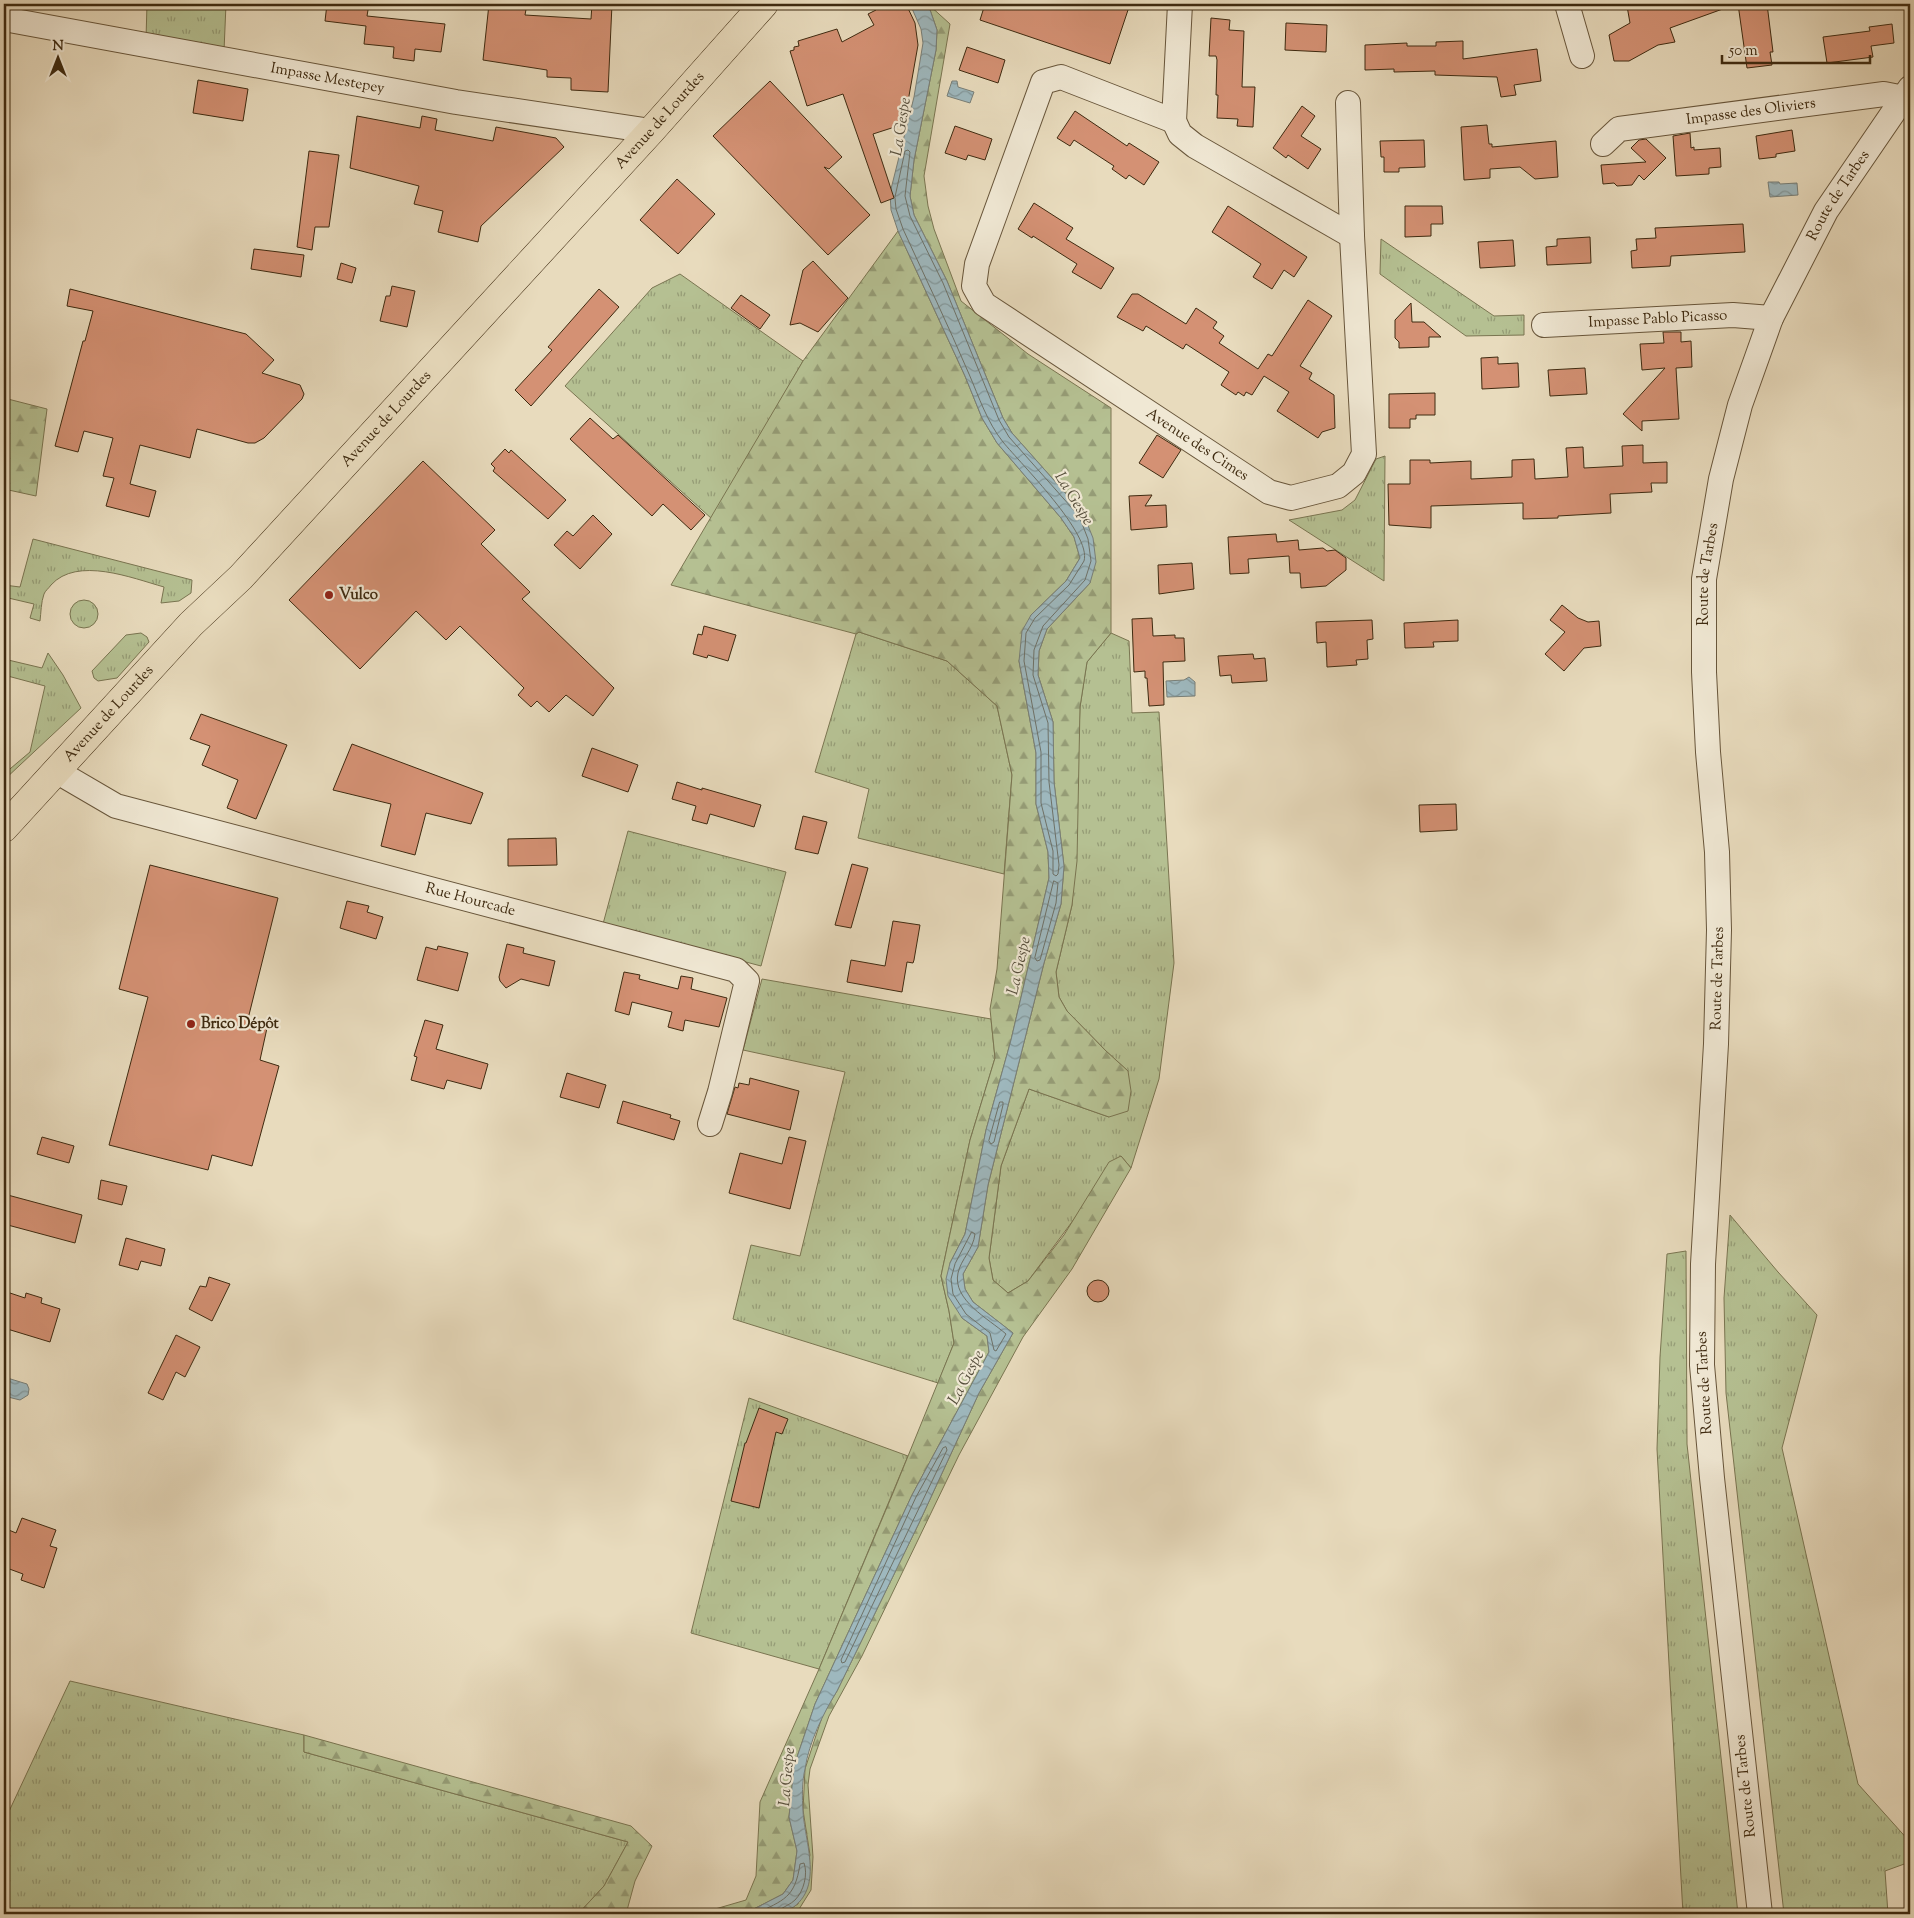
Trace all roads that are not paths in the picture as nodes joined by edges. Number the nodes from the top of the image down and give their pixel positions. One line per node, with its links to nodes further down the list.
1 (764, 4): 9 (main road, Avenue de Lourdes)
2 (1180, 4): 8 (street)
3 (1567, 4): 5 (street)
4 (4, 19): 9 (street, Impasse Mestepey)
5 (1582, 56)
6 (1907, 93): 10 (street, Impasse des Oliviers); 12 (street, Route de Tarbes)
7 (1348, 103): 11 (street)
8 (1174, 121): 11 (street); 11 (street, Avenue des Cimes)
9 (651, 131): 14 (main road, Avenue de Lourdes)
10 (1603, 144)
11 (1352, 236)
12 (1771, 318): 13 (street, Impasse Pablo Picasso); 17 (street, Route de Tarbes)
13 (1544, 326)
14 (56, 770): 15 (main road, Avenue de Lourdes); 16 (street, Rue Hourcade)
15 (4, 828)
16 (710, 1124)
17 (1760, 1914)

